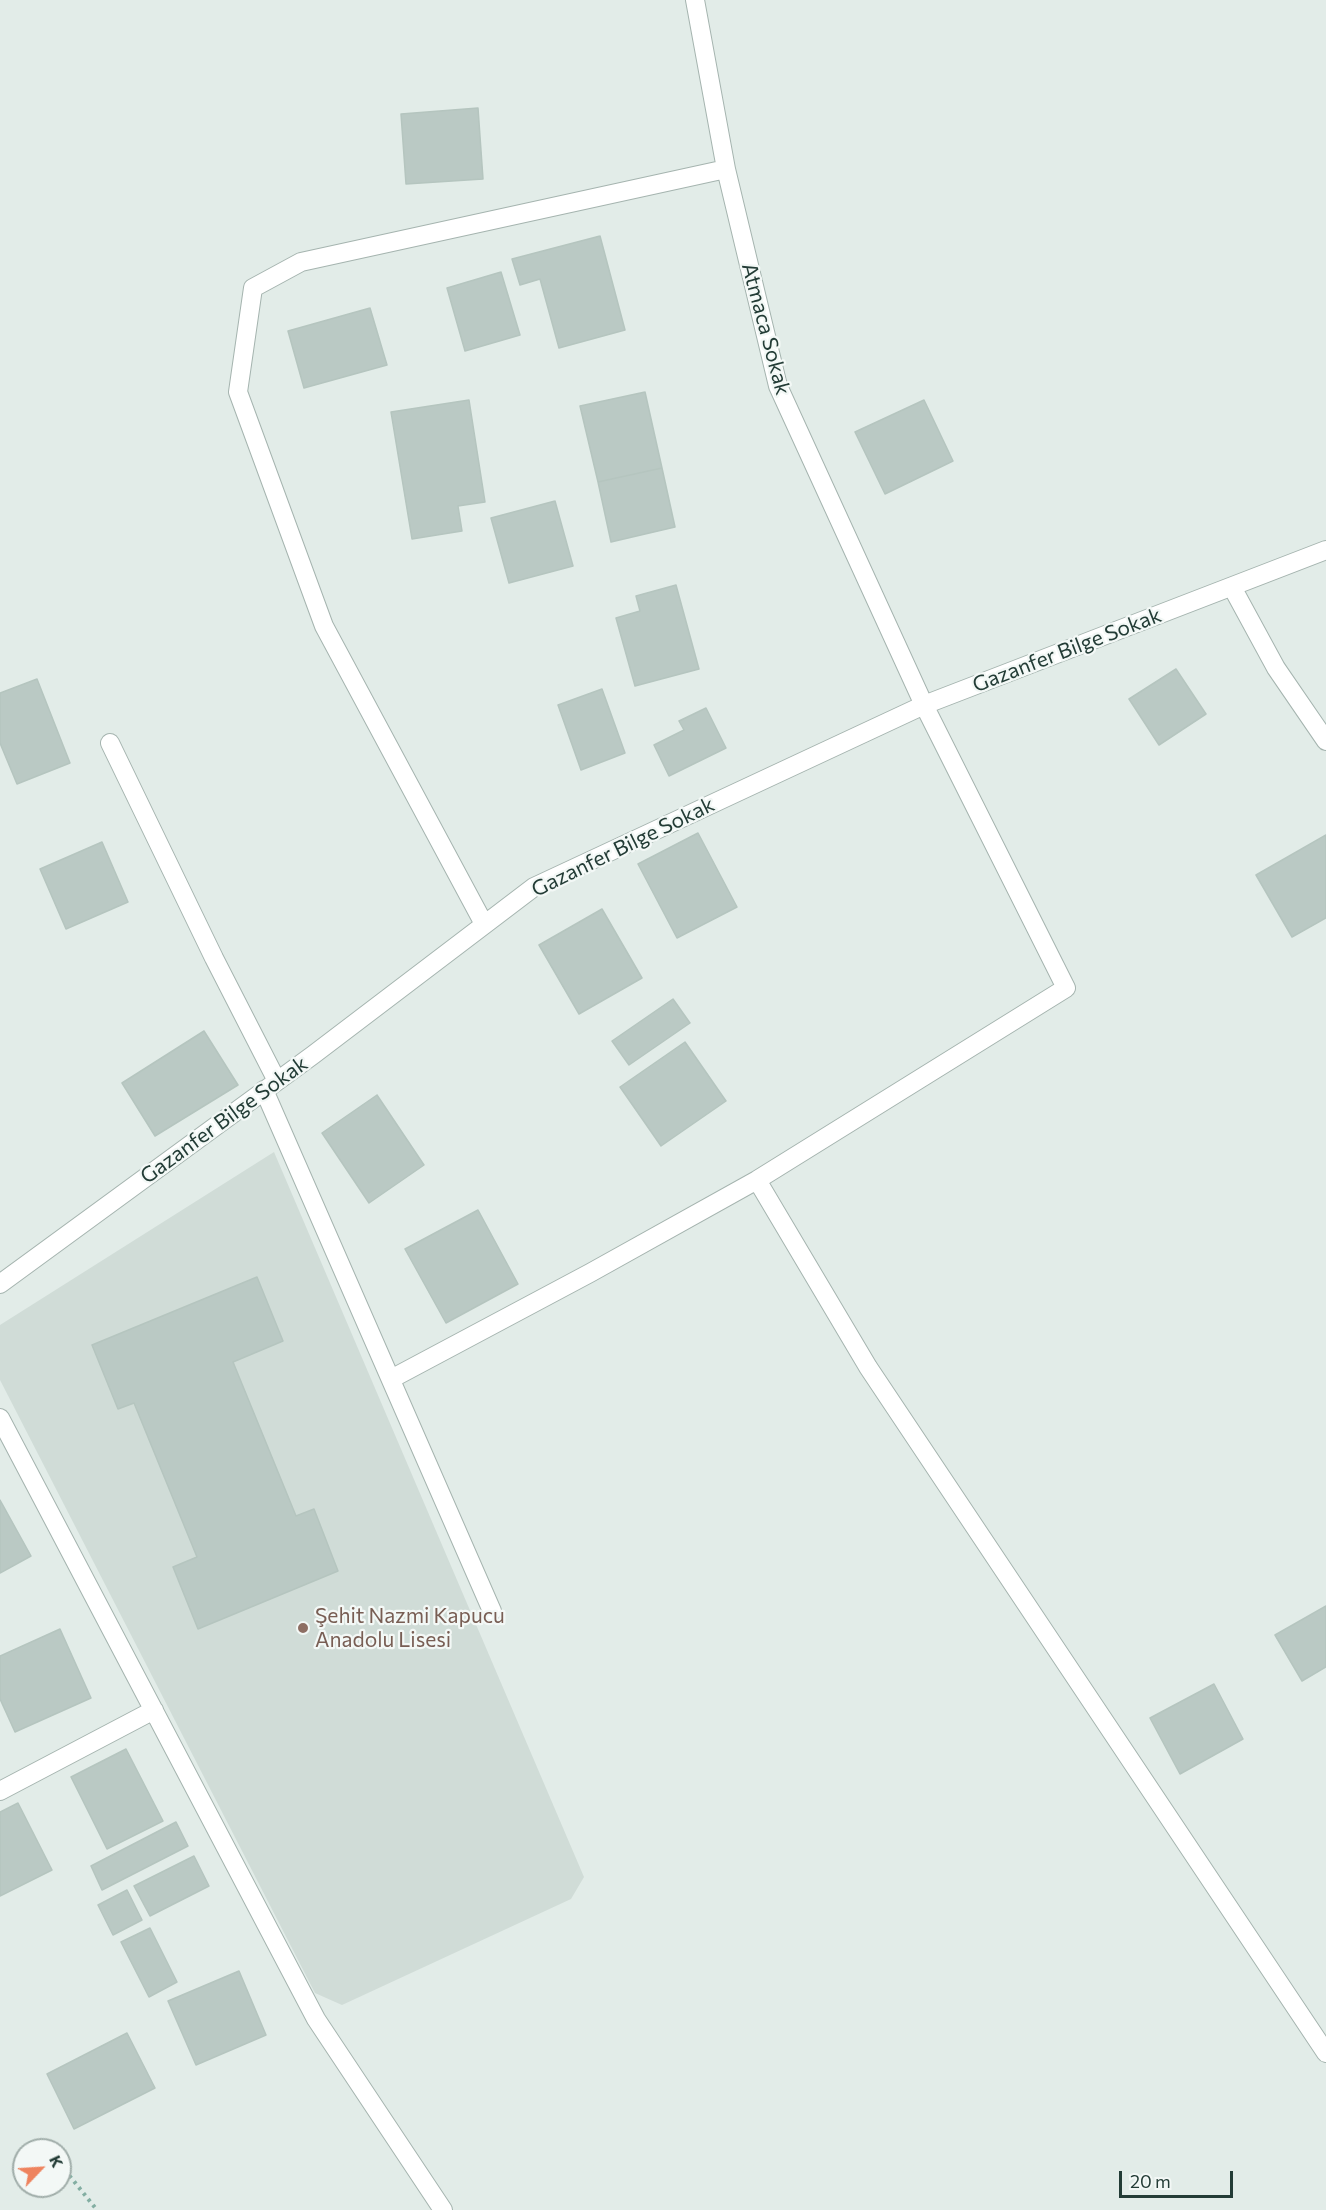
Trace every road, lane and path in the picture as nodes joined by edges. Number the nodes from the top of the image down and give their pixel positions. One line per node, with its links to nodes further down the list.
1 (695, 0): 2 (street, Atmaca Sokak)
2 (726, 169): 5 (street, Atmaca Sokak); 8 (street)
3 (1326, 550): 4 (street, Gazanfer Bilge Sokak)
4 (1232, 587): 5 (street, Gazanfer Bilge Sokak); 6 (street)
5 (924, 705): 8 (street, Gazanfer Bilge Sokak); 10 (street, Atmaca Sokak)
6 (1326, 741)
7 (110, 743): 9 (street)
8 (484, 924): 9 (street, Gazanfer Bilge Sokak)
9 (270, 1085): 11 (street, Gazanfer Bilge Sokak); 12 (street)
10 (757, 1180): 12 (street); 17 (street)
11 (0, 1284)
12 (391, 1379): 14 (street)
13 (0, 1418): 15 (street)
14 (492, 1611)
15 (154, 1710): 16 (street); 20 (street)
16 (0, 1791)
17 (1326, 2053)
18 (72, 2179): 19 (path)
19 (97, 2210)
20 (444, 2210)

